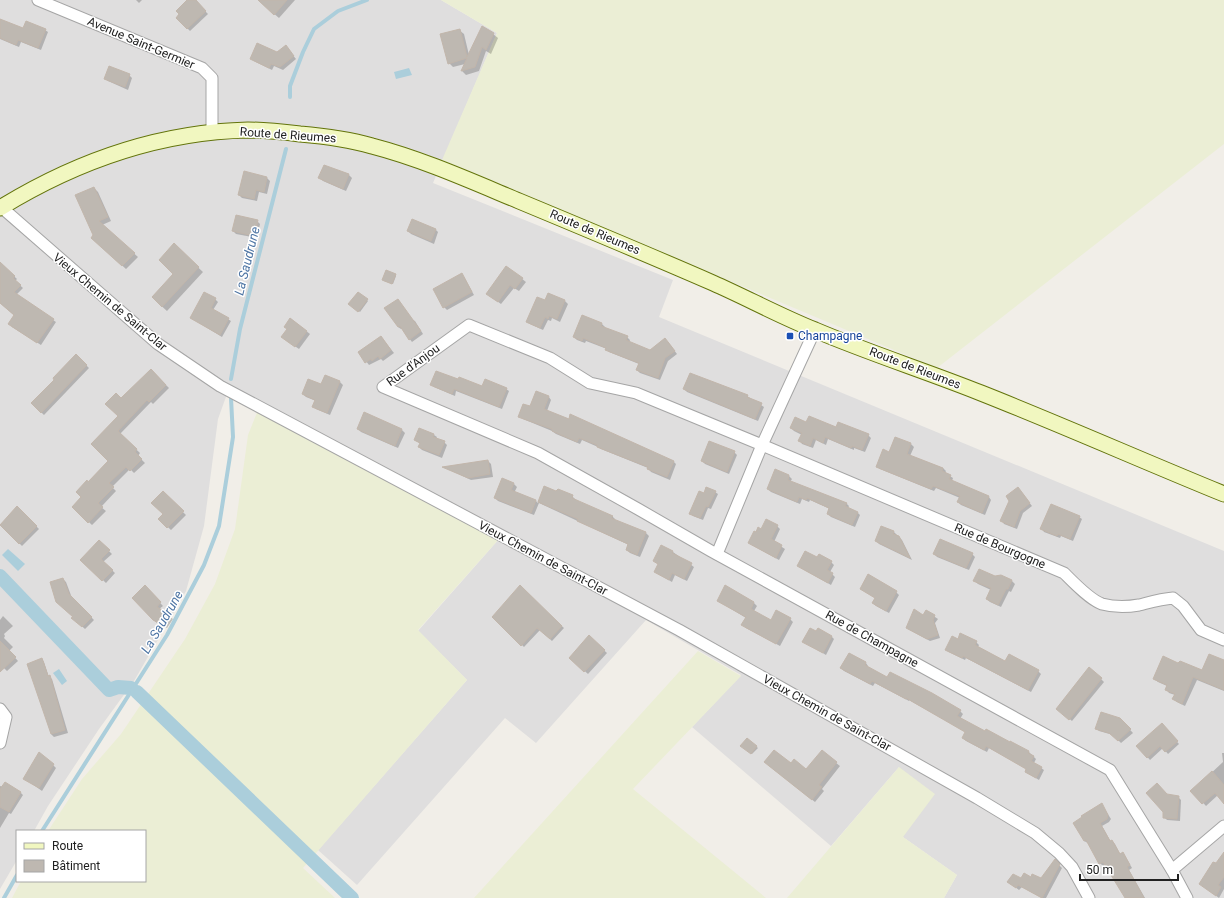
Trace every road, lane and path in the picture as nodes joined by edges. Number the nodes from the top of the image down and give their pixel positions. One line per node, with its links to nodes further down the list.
1 (38, 0): 2 (street, Avenue Saint-Germier)
2 (212, 132): 3 (main road, Route de Rieumes); 4 (main road, Route de Rieumes)
3 (0, 207): 15 (street, Vieux Chemin de Saint-Clar)
4 (815, 330): 5 (street); 6 (main road, Route de Rieumes)
5 (762, 445): 9 (street); 9 (street, Rue d'Anjou); 10 (street, Rue de Bourgogne)
6 (1174, 474): 7 (main road, Route de Rieumes); 8 (main road, Route de Rieumes)
7 (1224, 494)
8 (1224, 500)
9 (717, 554): 14 (street, Rue de Champagne)
10 (1224, 640)
11 (0, 709): 12 (street)
12 (0, 743)
13 (1224, 826): 14 (street)
14 (1172, 870): 16 (street, Rue de Champagne)
15 (1089, 898)
16 (1186, 898)

